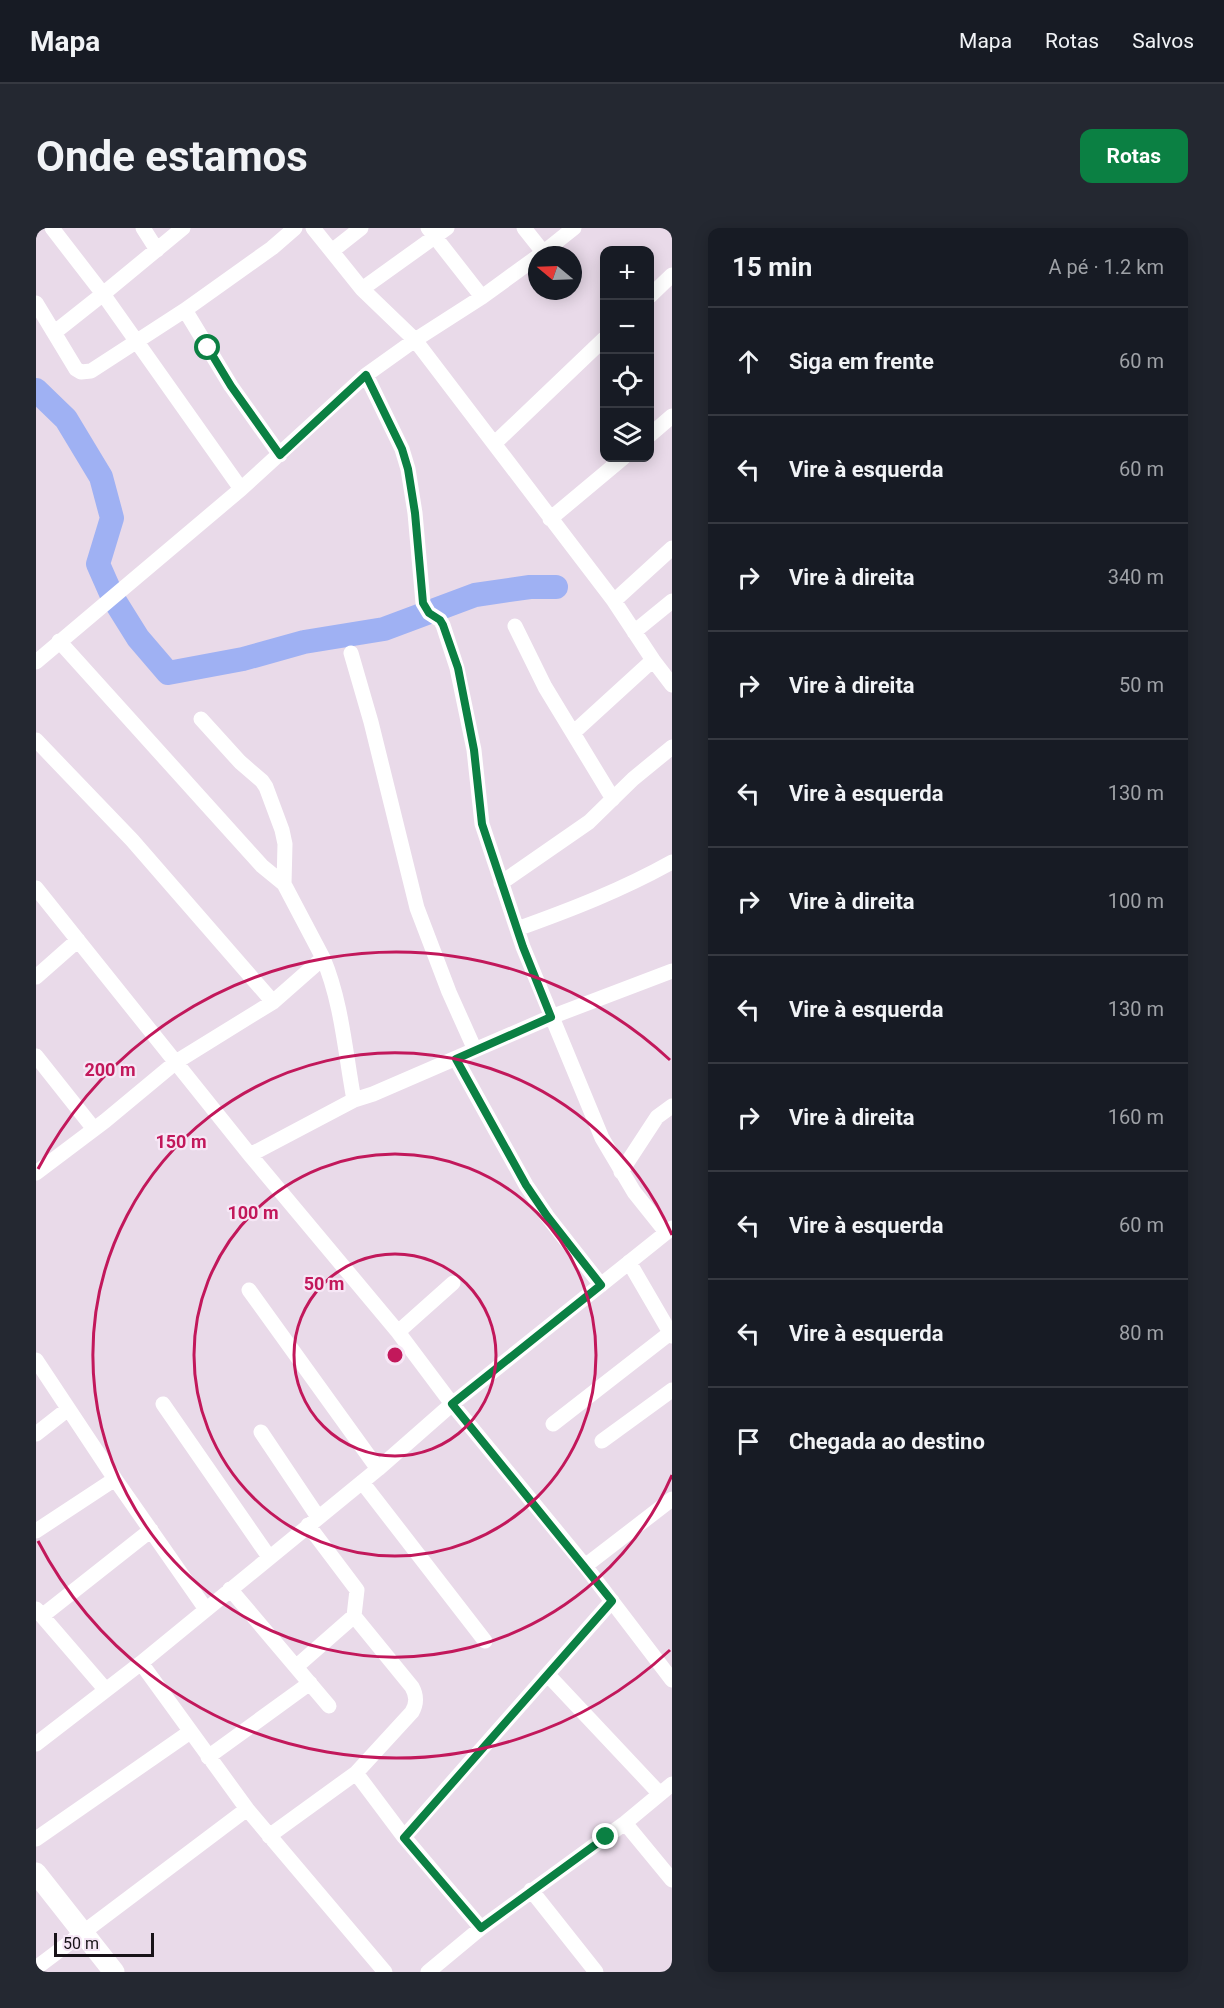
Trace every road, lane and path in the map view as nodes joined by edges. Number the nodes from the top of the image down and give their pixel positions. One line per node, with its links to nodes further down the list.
1 (52, 228): 18 (street)
2 (143, 228): 12 (street)
3 (183, 228): 12 (street)
4 (296, 228): 21 (street)
5 (313, 228): 13 (street)
6 (361, 228): 13 (street)
7 (524, 228): 10 (street)
8 (574, 228): 11 (street)
9 (437, 231): 16 (street); 19 (street)
10 (535, 246)
11 (551, 246)
12 (157, 250): 18 (street)
13 (332, 251): 16 (street)
14 (528, 264): 19 (street)
15 (672, 274): 17 (street)
16 (362, 289): 23 (street)
17 (654, 292)
18 (104, 294): 22 (street); 24 (street)
19 (482, 297): 23 (street)
20 (36, 303): 22 (street)
21 (185, 310): 24 (street); 30 (street)
22 (55, 332): 24 (street)
23 (415, 340): 26 (street); 29 (street)
24 (137, 342): 32 (street)
25 (600, 343): 29 (street)
26 (366, 375): 30 (street); 50 (street)
27 (672, 416): 28 (street)
28 (654, 432)
29 (495, 443): 33 (street)
30 (280, 455): 32 (street)
31 (618, 462): 33 (street)
32 (241, 489): 39 (street)
33 (550, 519): 35 (street)
34 (672, 548): 35 (street)
35 (614, 601): 38 (street)
36 (672, 601): 38 (street)
37 (515, 626): 45 (street)
38 (634, 632): 41 (street)
39 (59, 640): 42 (street); 51 (street)
40 (351, 653): 60 (street)
41 (653, 660): 43 (street); 45 (street)
42 (36, 662)
43 (672, 685)
44 (201, 719): 51 (street)
45 (573, 733): 48 (street)
46 (36, 740): 58 (street)
47 (672, 747): 48 (street)
48 (613, 799): 50 (street)
49 (672, 862): 53 (street)
50 (501, 883): 53 (street)
51 (284, 884): 55 (street)
52 (36, 888): 54 (street)
53 (517, 930): 59 (street)
54 (78, 940): 57 (street); 63 (street)
55 (323, 958): 58 (street); 64 (street)
56 (672, 970): 59 (street)
57 (36, 977)
58 (273, 1002): 63 (street)
59 (551, 1017): 60 (street); 68 (street)
60 (475, 1050): 62 (street)
61 (36, 1056): 66 (street)
62 (456, 1059): 64 (street); 73 (street)
63 (176, 1062): 66 (street); 67 (street)
64 (354, 1100): 67 (street)
65 (672, 1106): 68 (street)
66 (94, 1129): 69 (street)
67 (250, 1155): 75 (street)
68 (621, 1172): 70 (street)
69 (36, 1173)
70 (669, 1230): 71 (street)
71 (629, 1262): 73 (street); 76 (street)
72 (453, 1283): 75 (street)
73 (601, 1285): 80 (street)
74 (249, 1290): 86 (street)
75 (398, 1332): 80 (street)
76 (671, 1334): 82 (street)
77 (36, 1360): 81 (street)
78 (672, 1390): 85 (street)
79 (163, 1404): 93 (street)
80 (452, 1404): 86 (street); 94 (street)
81 (68, 1409): 84 (street); 87 (street)
82 (553, 1424)
83 (261, 1432): 90 (street)
84 (36, 1434)
85 (602, 1441)
86 (378, 1469): 88 (street)
87 (115, 1479): 91 (street); 92 (street)
88 (362, 1482): 90 (street); 100 (street)
89 (672, 1499): 94 (street)
90 (313, 1521): 93 (street); 99 (street)
91 (152, 1530): 97 (street); 98 (street)
92 (36, 1531)
93 (269, 1557): 95 (street)
94 (585, 1566): 96 (street)
95 (230, 1589): 97 (street); 102 (street)
96 (612, 1601): 103 (street); 104 (street)
97 (205, 1608): 101 (street)
98 (39, 1612): 106 (street)
99 (354, 1616): 102 (street); 111 (street)
100 (485, 1641)
101 (141, 1663): 106 (street); 108 (street)
102 (297, 1666): 105 (street)
103 (548, 1675): 112 (street); 116 (street)
104 (672, 1680)
105 (310, 1683): 107 (street); 110 (street)
106 (105, 1689): 109 (street)
107 (329, 1706)
108 (190, 1732): 110 (street); 117 (street)
109 (36, 1744)
110 (208, 1757): 113 (street)
111 (356, 1773): 115 (street); 116 (street)
112 (666, 1789): 114 (street)
113 (247, 1809): 115 (street); 122 (street)
114 (625, 1823): 119 (street); 120 (street)
115 (269, 1836): 125 (street)
116 (404, 1838): 121 (street)
117 (36, 1839)
118 (36, 1873): 122 (street)
119 (672, 1880)
120 (531, 1890): 121 (street); 127 (street)
121 (481, 1928): 126 (street)
122 (84, 1931): 123 (street); 124 (street)
123 (36, 1968)
124 (114, 1972)
125 (385, 1972)
126 (428, 1972)
127 (596, 1972)

